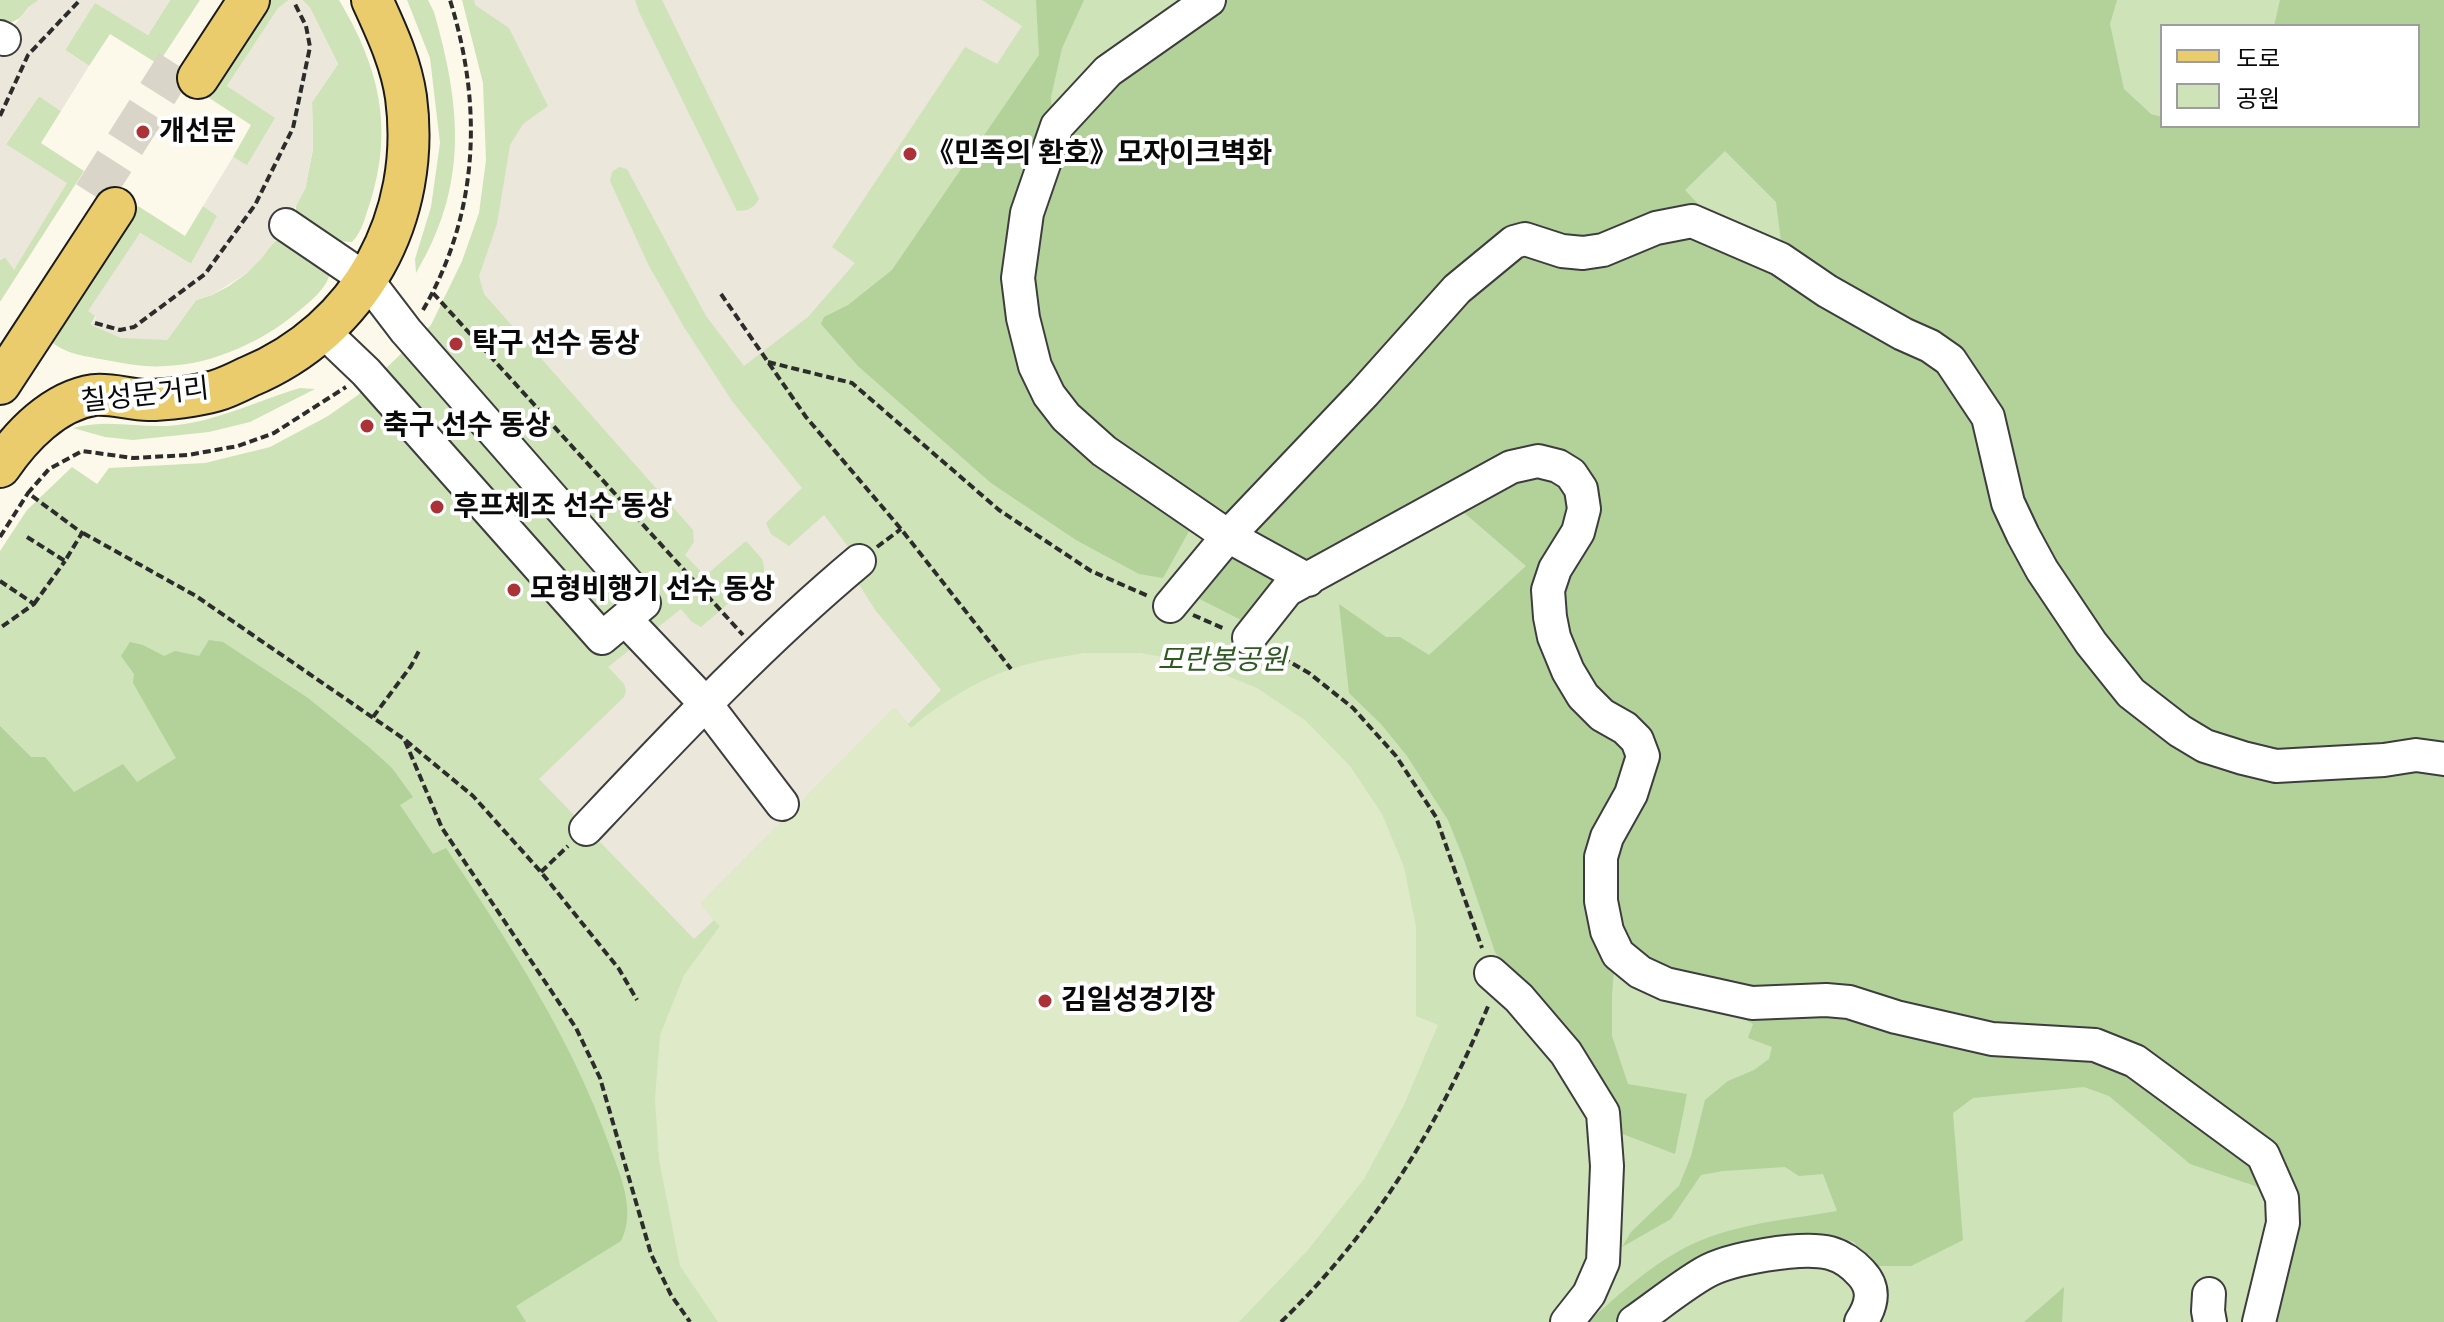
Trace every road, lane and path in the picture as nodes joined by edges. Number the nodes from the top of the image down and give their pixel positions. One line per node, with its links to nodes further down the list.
1 (80, 0): 7 (path)
2 (218, 0): 3 (main road)
3 (249, 0)
4 (372, 0): 9 (main road, 칠성문거리)
5 (1209, 0): 20 (lane)
6 (295, 4): 12 (path)
7 (0, 116)
8 (286, 225): 9 (lane)
9 (367, 280): 13 (main road, 칠성문거리); 31 (lane)
10 (433, 293): 35 (path)
11 (721, 294): 15 (path)
12 (95, 323)
13 (323, 331): 17 (main road, 칠성문거리); 31 (lane)
14 (0, 333): 16 (main road)
15 (768, 362): 18 (path); 30 (path)
16 (0, 384)
17 (14, 480): 21 (path)
18 (901, 529): 23 (path); 36 (path)
19 (82, 533): 38 (path)
20 (1228, 536): 27 (lane); 30 (lane); 40 (lane)
21 (0, 537)
22 (27, 537): 24 (path)
23 (886, 540)
24 (56, 556)
25 (65, 561): 29 (path)
26 (859, 561): 35 (lane)
27 (1308, 580): 33 (lane); 52 (lane)
28 (0, 581): 29 (path)
29 (34, 604): 32 (path)
30 (1170, 606): 33 (path)
31 (625, 619): 37 (lane)
32 (0, 628)
33 (1249, 638): 45 (path)
34 (420, 649): 38 (path)
35 (758, 652): 37 (lane)
36 (1011, 669)
37 (705, 703): 41 (lane); 42 (lane)
38 (373, 717): 39 (path)
39 (404, 739): 44 (path); 47 (path)
40 (2444, 759)
41 (782, 804)
42 (586, 829)
43 (555, 859): 44 (path)
44 (541, 872): 46 (path)
45 (1490, 988): 48 (path); 49 (lane)
46 (637, 1000)
47 (690, 1322)
48 (1281, 1322)
49 (1567, 1322)
50 (1634, 1322): 51 (lane)
51 (1861, 1322)
52 (2259, 1322)

